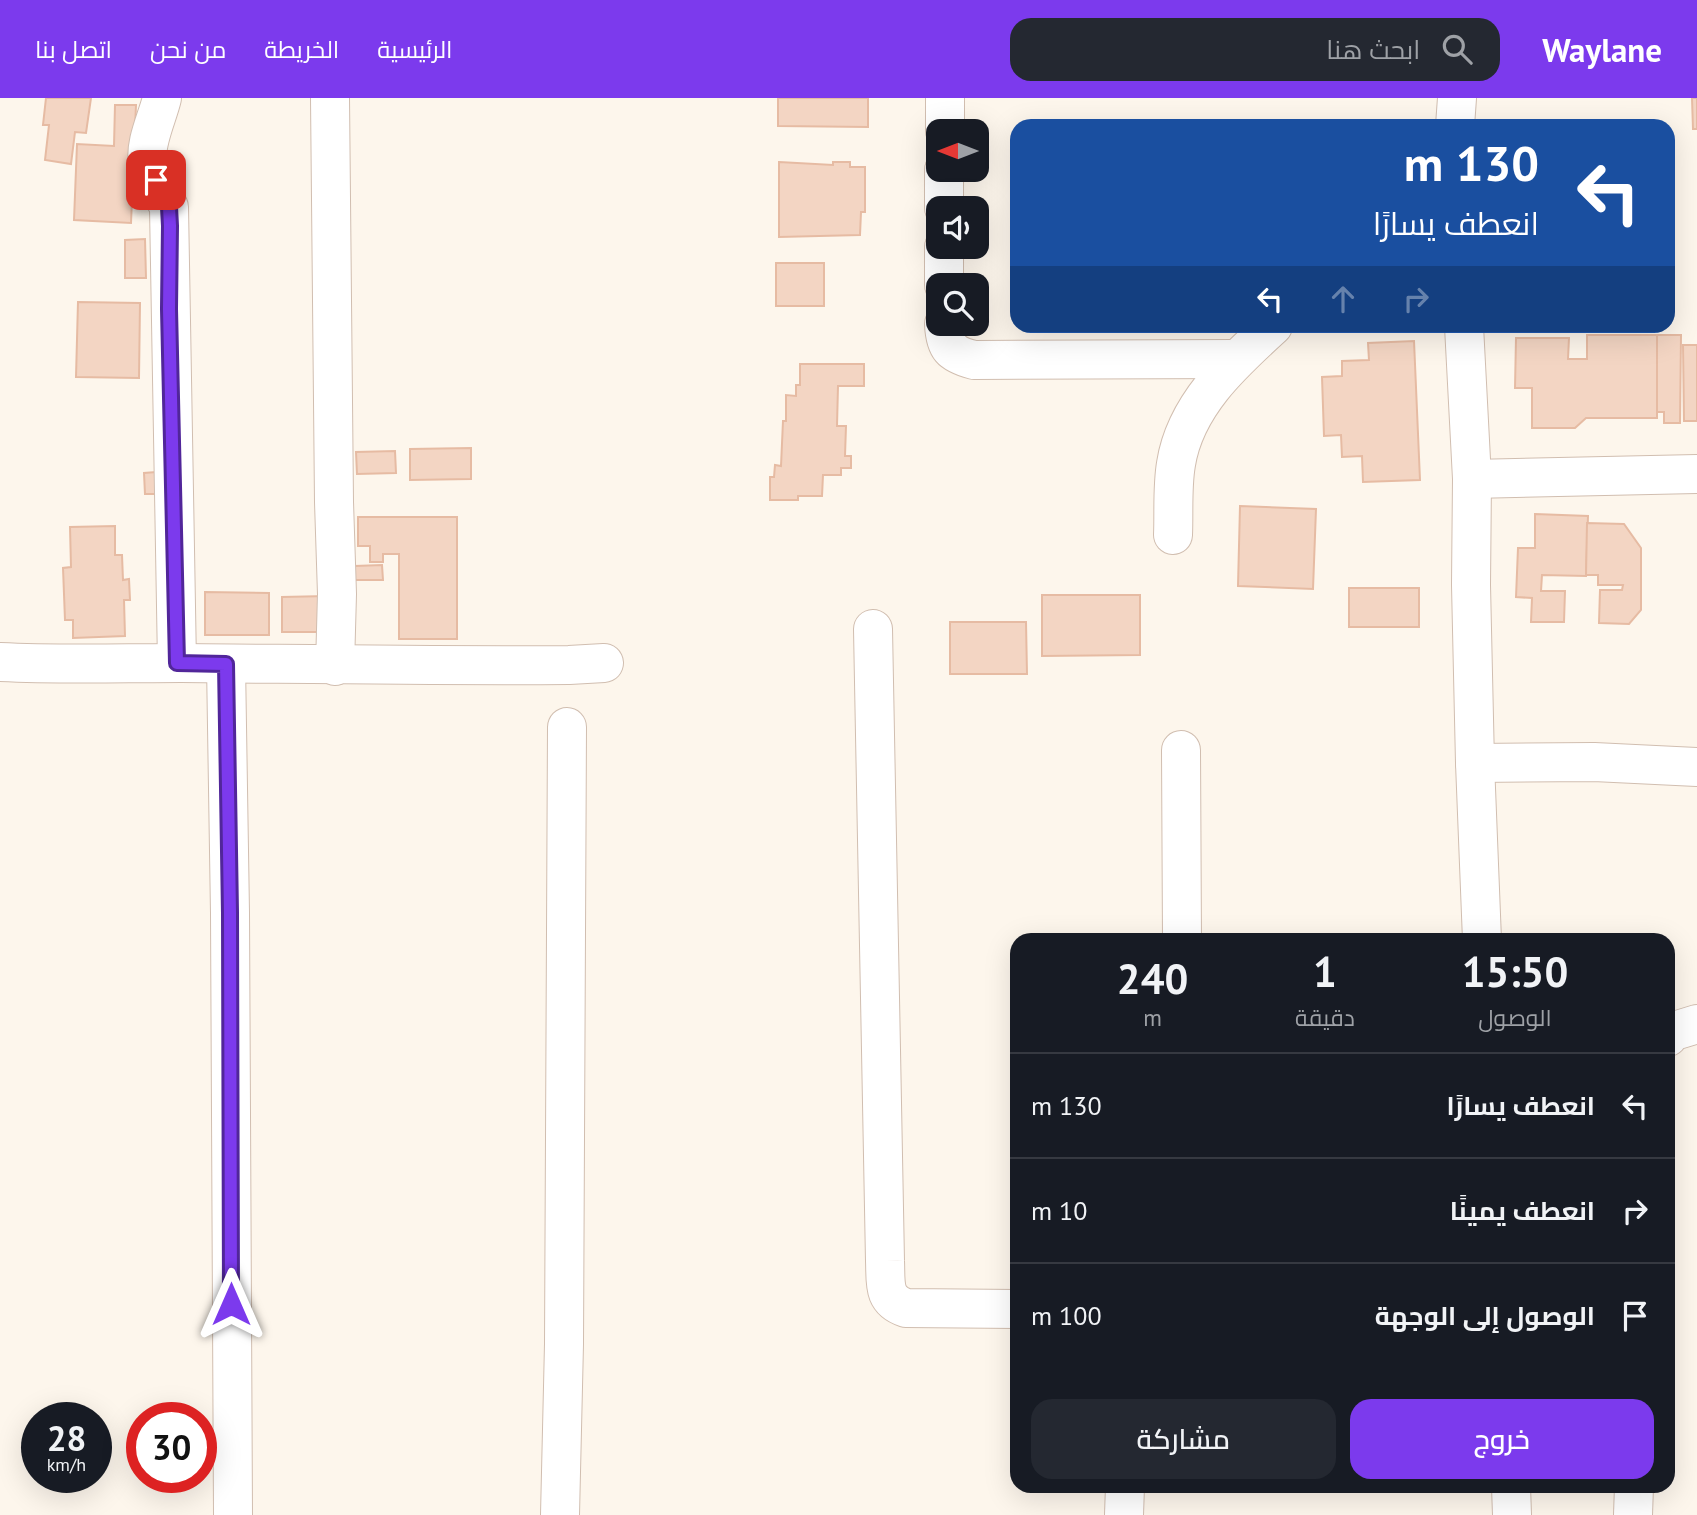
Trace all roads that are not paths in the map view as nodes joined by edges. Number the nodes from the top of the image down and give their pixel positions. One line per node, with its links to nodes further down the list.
1 (162, 98): 16 (street)
2 (330, 98): 19 (street)
3 (945, 98): 5 (street)
4 (1457, 98): 6 (street)
5 (945, 119)
6 (1456, 119)
7 (1265, 333): 10 (street)
8 (1464, 333): 12 (street)
9 (946, 336): 10 (street)
10 (1236, 359): 13 (street)
11 (1697, 474): 12 (street)
12 (1472, 479): 22 (street)
13 (1173, 535)
14 (873, 629): 28 (street)
15 (0, 662): 16 (street)
16 (177, 663): 18 (street)
17 (604, 663): 19 (street)
18 (226, 664): 19 (street); 32 (street)
19 (335, 666)
20 (566, 727): 33 (street)
21 (1181, 750): 24 (street)
22 (1475, 763): 23 (street); 25 (street)
23 (1697, 767)
24 (1182, 933)
25 (1482, 933)
26 (1697, 1024): 27 (street)
27 (1675, 1031)
28 (1010, 1309)
29 (1125, 1493): 34 (street)
30 (1511, 1493): 35 (street)
31 (1634, 1493): 36 (street)
32 (233, 1515)
33 (560, 1515)
34 (1124, 1515)
35 (1512, 1515)
36 (1633, 1515)

